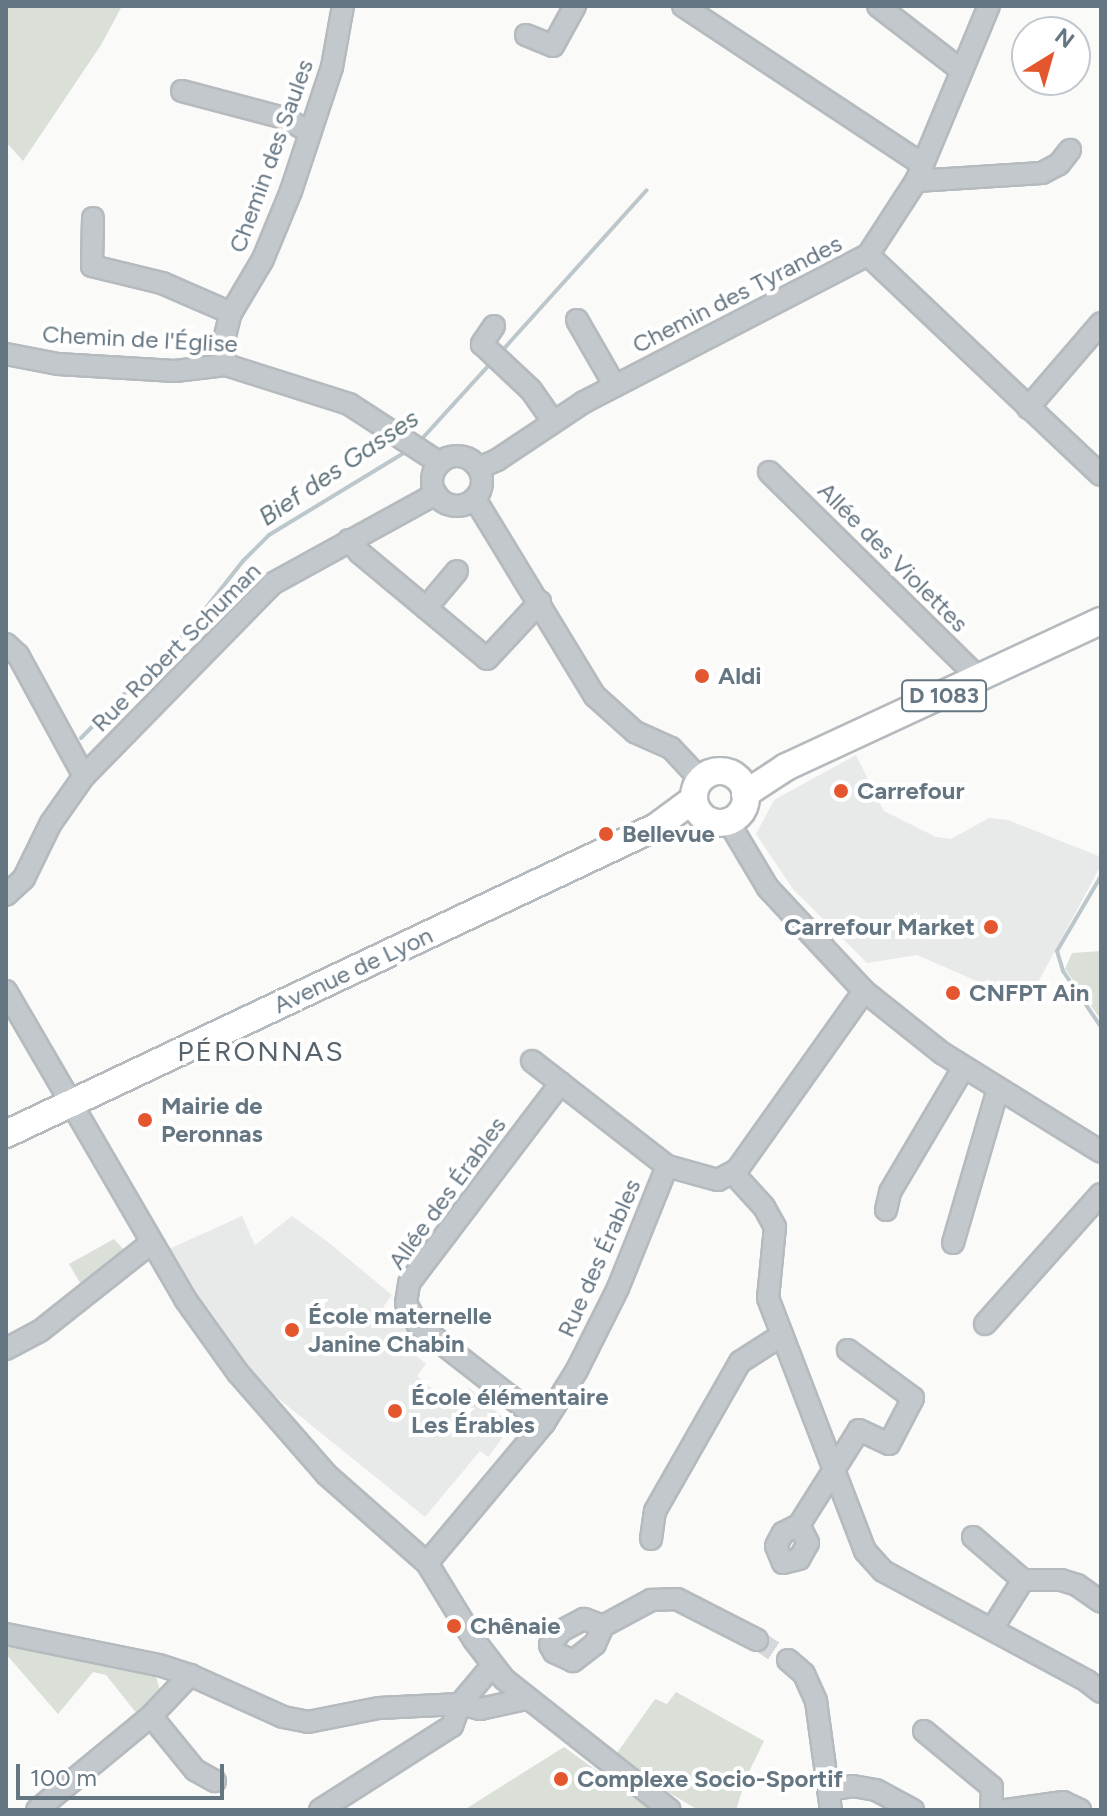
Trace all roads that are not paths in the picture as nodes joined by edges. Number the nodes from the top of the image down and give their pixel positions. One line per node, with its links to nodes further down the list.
1 (343, 6): 9 (street, Chemin des Saules)
2 (575, 6): 6 (street)
3 (683, 6): 11 (street)
4 (878, 6): 7 (street)
5 (989, 6): 7 (street)
6 (526, 35)
7 (961, 70): 11 (street)
8 (182, 91): 9 (street)
9 (310, 132): 14 (street, Chemin des Saules)
10 (1070, 150): 11 (street)
11 (920, 173): 13 (street)
12 (93, 218): 14 (street)
13 (868, 255): 20 (street, Chemin des Tyrandes); 21 (street, Chemin des Tyrandes)
14 (231, 313): 19 (street, Chemin des Saules)
15 (577, 320): 20 (street)
16 (1101, 323): 21 (street)
17 (494, 326): 22 (street)
18 (6, 354): 19 (street, Chemin de l'Église)
19 (226, 365): 23 (street, Chemin de l'Église)
20 (615, 386): 22 (street, Chemin des Tyrandes)
21 (1028, 408): 26 (street, Chemin des Tyrandes)
22 (553, 421): 24 (street, Chemin des Tyrandes)
23 (440, 463): 24 (street); 27 (street)
24 (479, 468): 28 (street)
25 (769, 472): 35 (street, Allée des Violettes)
26 (1101, 475)
27 (436, 494): 28 (street); 29 (street, Rue Robert Schuman)
28 (475, 499): 31 (street)
29 (349, 540): 32 (street); 36 (street, Rue Robert Schuman)
30 (457, 571): 32 (street)
31 (540, 602): 32 (street); 38 (street)
32 (426, 608)
33 (1101, 621): 35 (main road, D 1083)
34 (6, 644): 36 (street)
35 (980, 679): 37 (main road, D 1083)
36 (84, 776): 40 (street, Rue Robert Schuman)
37 (740, 785): 38 (main road); 39 (main road)
38 (698, 797): 39 (main road); 47 (main road, Avenue de Lyon)
39 (728, 821): 42 (street)
40 (6, 895)
41 (6, 991): 47 (street)
42 (864, 991): 44 (street); 51 (street)
43 (532, 1061): 45 (street)
44 (964, 1067): 46 (street); 53 (street)
45 (561, 1083): 50 (street); 60 (street, Allée des Érables)
46 (998, 1089): 49 (street); 55 (street)
47 (70, 1104): 48 (main road, Avenue de Lyon); 54 (street)
48 (6, 1134)
49 (1101, 1152)
50 (667, 1166): 51 (street, Rue des Érables); 60 (street, Rue des Érables)
51 (733, 1173): 57 (street)
52 (1101, 1194): 56 (street)
53 (886, 1210)
54 (151, 1243): 58 (street); 65 (street)
55 (953, 1243)
56 (985, 1324)
57 (782, 1335): 61 (street); 64 (street)
58 (6, 1349)
59 (848, 1350): 61 (street)
60 (544, 1423): 65 (street, Rue des Érables)
61 (834, 1471): 62 (street); 69 (street)
62 (799, 1525)
63 (973, 1537): 66 (street)
64 (651, 1539)
65 (427, 1563): 73 (street)
66 (1023, 1580): 67 (street); 69 (street)
67 (1101, 1602)
68 (603, 1626): 71 (street)
69 (992, 1629): 75 (street)
70 (6, 1634): 74 (street)
71 (757, 1640)
72 (788, 1660): 81 (street)
73 (492, 1666): 76 (street); 77 (street)
74 (190, 1675): 77 (street); 78 (street)
75 (1101, 1692)
76 (526, 1699): 77 (street); 85 (street)
77 (460, 1704): 84 (street)
78 (151, 1716): 80 (street); 82 (street)
79 (924, 1731): 87 (street)
80 (215, 1781)
81 (830, 1800): 86 (street)
82 (65, 1802): 83 (street)
83 (37, 1810)
84 (320, 1810)
85 (670, 1810)
86 (913, 1810)
87 (991, 1810)
88 (1006, 1810): 89 (street)
89 (1080, 1810)

